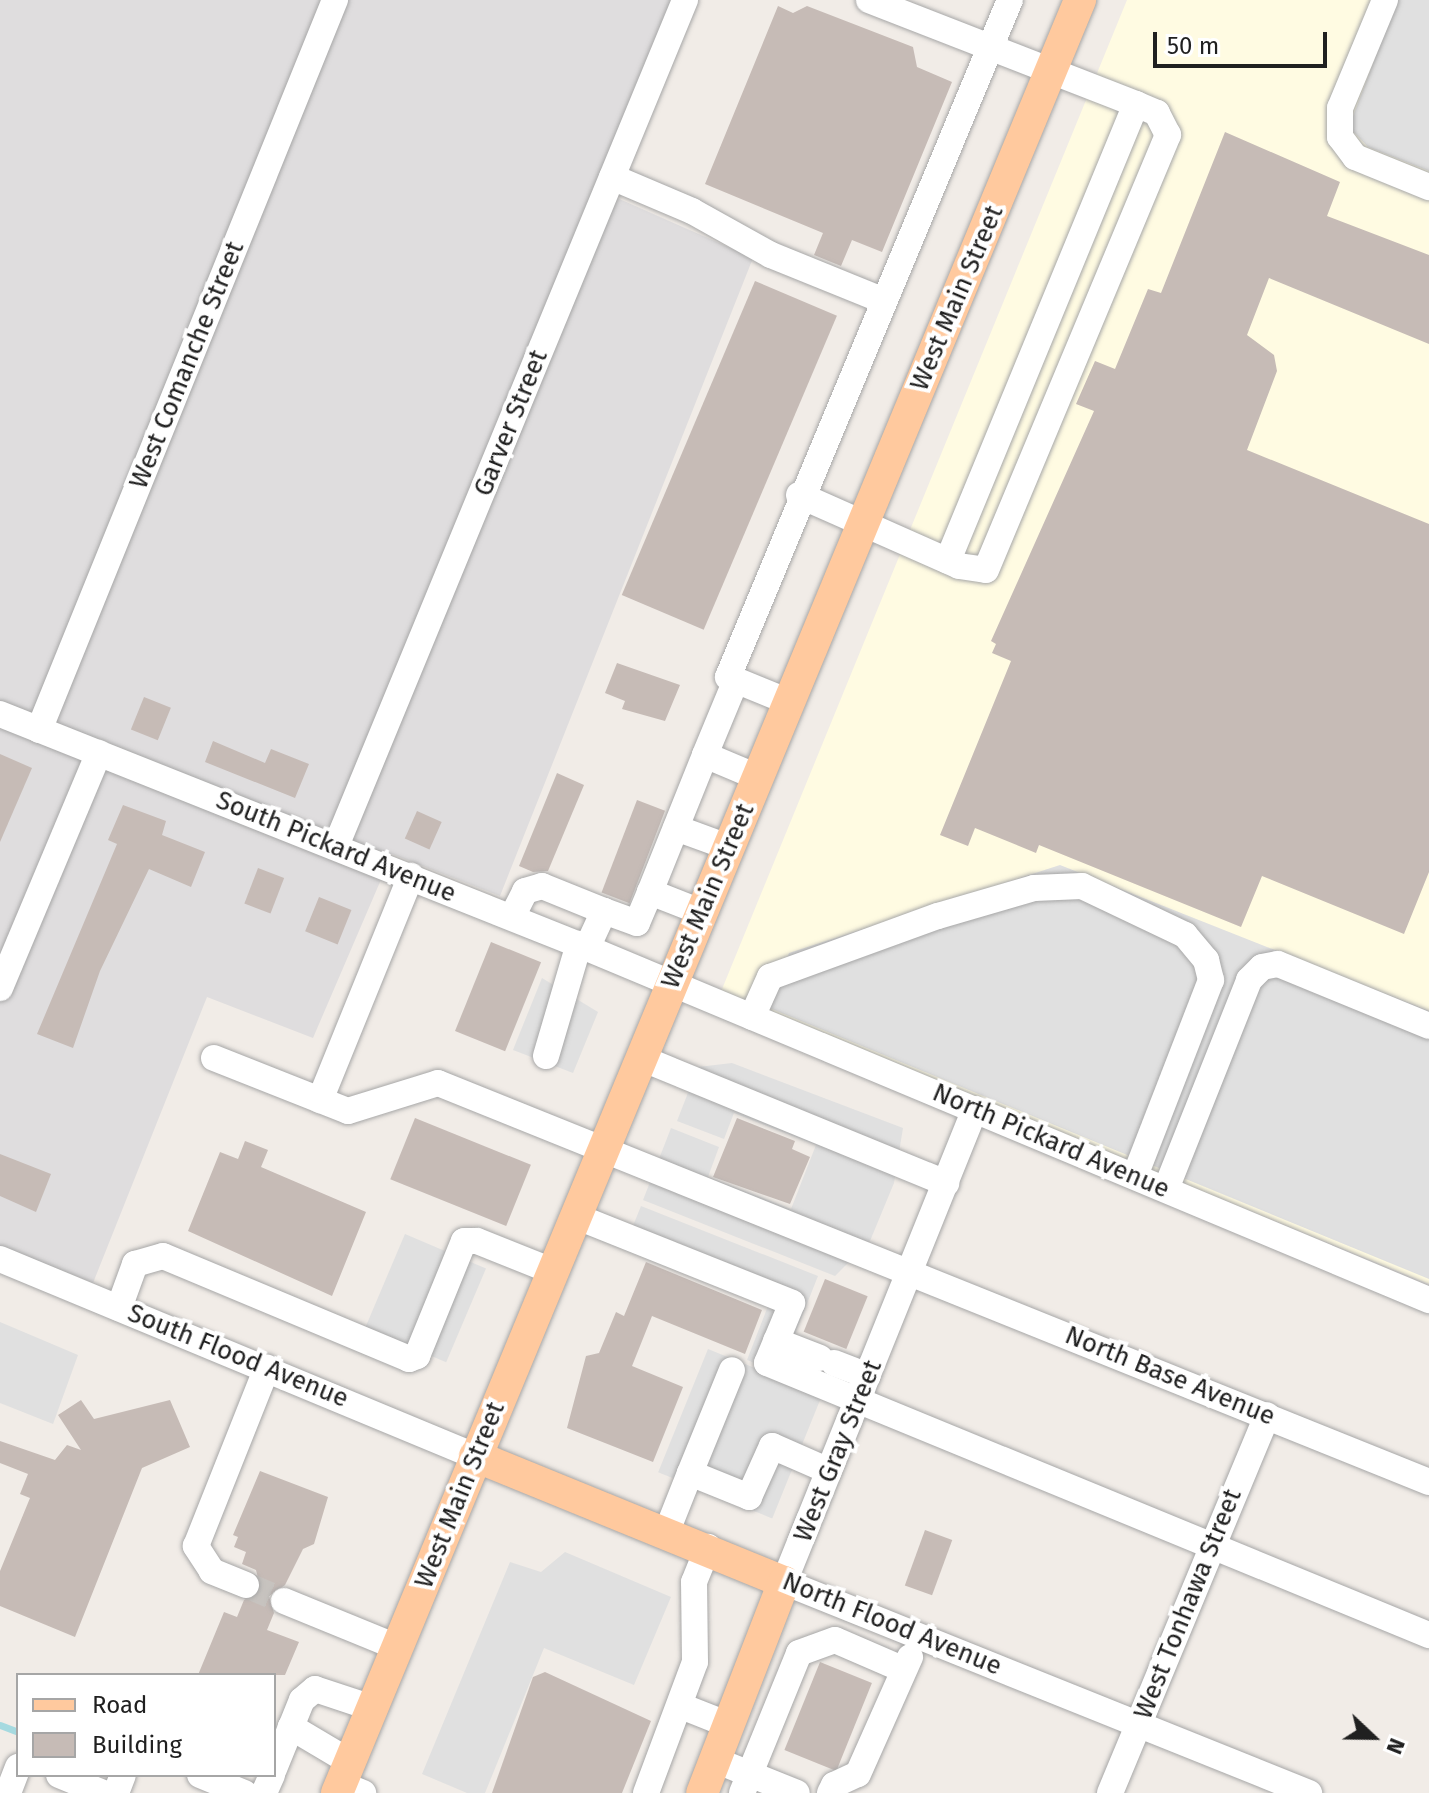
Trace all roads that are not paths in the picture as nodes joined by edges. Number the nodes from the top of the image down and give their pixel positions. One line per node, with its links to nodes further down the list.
1 (335, 0): 19 (street, West Comanche Street)
2 (685, 0): 10 (street, Garver Street)
3 (869, 0): 7 (street)
4 (1010, 0): 7 (street)
5 (1080, 0): 8 (main road, West Main Street)
6 (1385, 0): 11 (street)
7 (989, 49): 8 (street); 12 (street)
8 (1052, 67): 9 (street); 14 (main road, West Main Street)
9 (1136, 104): 15 (street); 15 (street)
10 (612, 177): 12 (street); 24 (street, Garver Street)
11 (1429, 187)
12 (882, 300): 13 (street)
13 (799, 495): 14 (street); 16 (street)
14 (862, 524): 15 (street); 17 (main road, West Main Street)
15 (948, 561)
16 (736, 680): 17 (street); 21 (street)
17 (789, 702): 22 (main road, West Main Street)
18 (0, 714): 19 (street, South Pickard Avenue)
19 (39, 730): 20 (street, South Pickard Avenue)
20 (99, 753): 24 (street, South Pickard Avenue); 33 (street)
21 (705, 755): 22 (street); 23 (street)
22 (757, 777): 25 (main road, West Main Street)
23 (676, 828): 25 (street); 27 (street)
24 (336, 846): 26 (street, South Pickard Avenue)
25 (728, 847): 29 (main road, West Main Street)
26 (411, 876): 30 (street, South Pickard Avenue); 39 (street)
27 (650, 892): 28 (street); 29 (street)
28 (604, 911): 30 (street); 31 (street)
29 (701, 912): 32 (main road, West Main Street)
30 (512, 917): 31 (street, South Pickard Avenue)
31 (583, 946): 32 (street, South Pickard Avenue); 36 (street)
32 (672, 983): 34 (street, North Pickard Avenue); 38 (main road, West Main Street)
33 (0, 988)
34 (752, 1017): 40 (street, North Pickard Avenue); 42 (street)
35 (1429, 1026): 44 (street)
36 (546, 1056)
37 (214, 1058): 39 (street, North Base Avenue)
38 (641, 1058): 41 (main road, West Main Street); 43 (street)
39 (320, 1100): 41 (street, North Base Avenue)
40 (975, 1109): 42 (street, North Pickard Avenue); 43 (street, West Gray Street)
41 (602, 1150): 45 (main road, West Main Street); 47 (street, North Base Avenue)
42 (1135, 1176): 44 (street, North Pickard Avenue)
43 (946, 1183): 47 (street, West Gray Street)
44 (1166, 1189): 49 (street, North Pickard Avenue)
45 (575, 1216): 48 (main road, West Main Street); 51 (street)
46 (0, 1259): 50 (street, South Flood Avenue)
47 (911, 1270): 54 (street, West Gray Street); 55 (street, North Base Avenue)
48 (552, 1271): 50 (street); 56 (main road, West Main Street)
49 (1429, 1300)
50 (119, 1308): 52 (street, South Flood Avenue)
51 (776, 1341): 54 (street); 54 (street)
52 (267, 1368): 56 (street, South Flood Avenue); 64 (street)
53 (732, 1370): 58 (street)
54 (863, 1388): 57 (street, West Gray Street); 61 (street)
55 (1267, 1415): 59 (street, North Base Avenue); 61 (street, West Tonhawa Street)
56 (475, 1456): 60 (main road, North Flood Avenue); 68 (main road, West Main Street)
57 (829, 1471): 58 (street); 63 (street, West Gray Street)
58 (690, 1473): 60 (street)
59 (1429, 1482)
60 (667, 1531): 62 (main road, North Flood Avenue)
61 (1210, 1544): 66 (street); 74 (street, West Tonhawa Street)
62 (708, 1547): 63 (main road, North Flood Avenue); 72 (street)
63 (784, 1582): 67 (street, North Flood Avenue); 70 (main road, West Gray Street)
64 (246, 1585)
65 (284, 1601): 68 (street)
66 (1429, 1635)
67 (921, 1641): 69 (street); 74 (street, North Flood Avenue)
68 (397, 1647): 73 (main road, West Main Street)
69 (902, 1669): 71 (street); 90 (street)
70 (749, 1672): 71 (street); 75 (main road, West Gray Street)
71 (786, 1685): 83 (street)
72 (681, 1706): 75 (street); 87 (street)
73 (372, 1708): 76 (street); 82 (main road, West Main Street)
74 (1139, 1723): 91 (street, West Tonhawa Street); 92 (street, North Flood Avenue)
75 (729, 1725): 77 (main road, West Gray Street)
76 (291, 1727): 78 (street); 82 (street)
77 (715, 1760): 83 (street); 88 (main road, West Gray Street)
78 (276, 1764)
79 (16, 1772): 84 (street)
80 (64, 1777): 85 (street)
81 (205, 1777): 86 (street)
82 (348, 1783)
83 (746, 1783): 89 (street)
84 (8, 1793)
85 (103, 1793)
86 (244, 1793)
87 (646, 1793)
88 (702, 1793)
89 (797, 1793)
90 (830, 1793)
91 (1110, 1793)
92 (1309, 1793)

